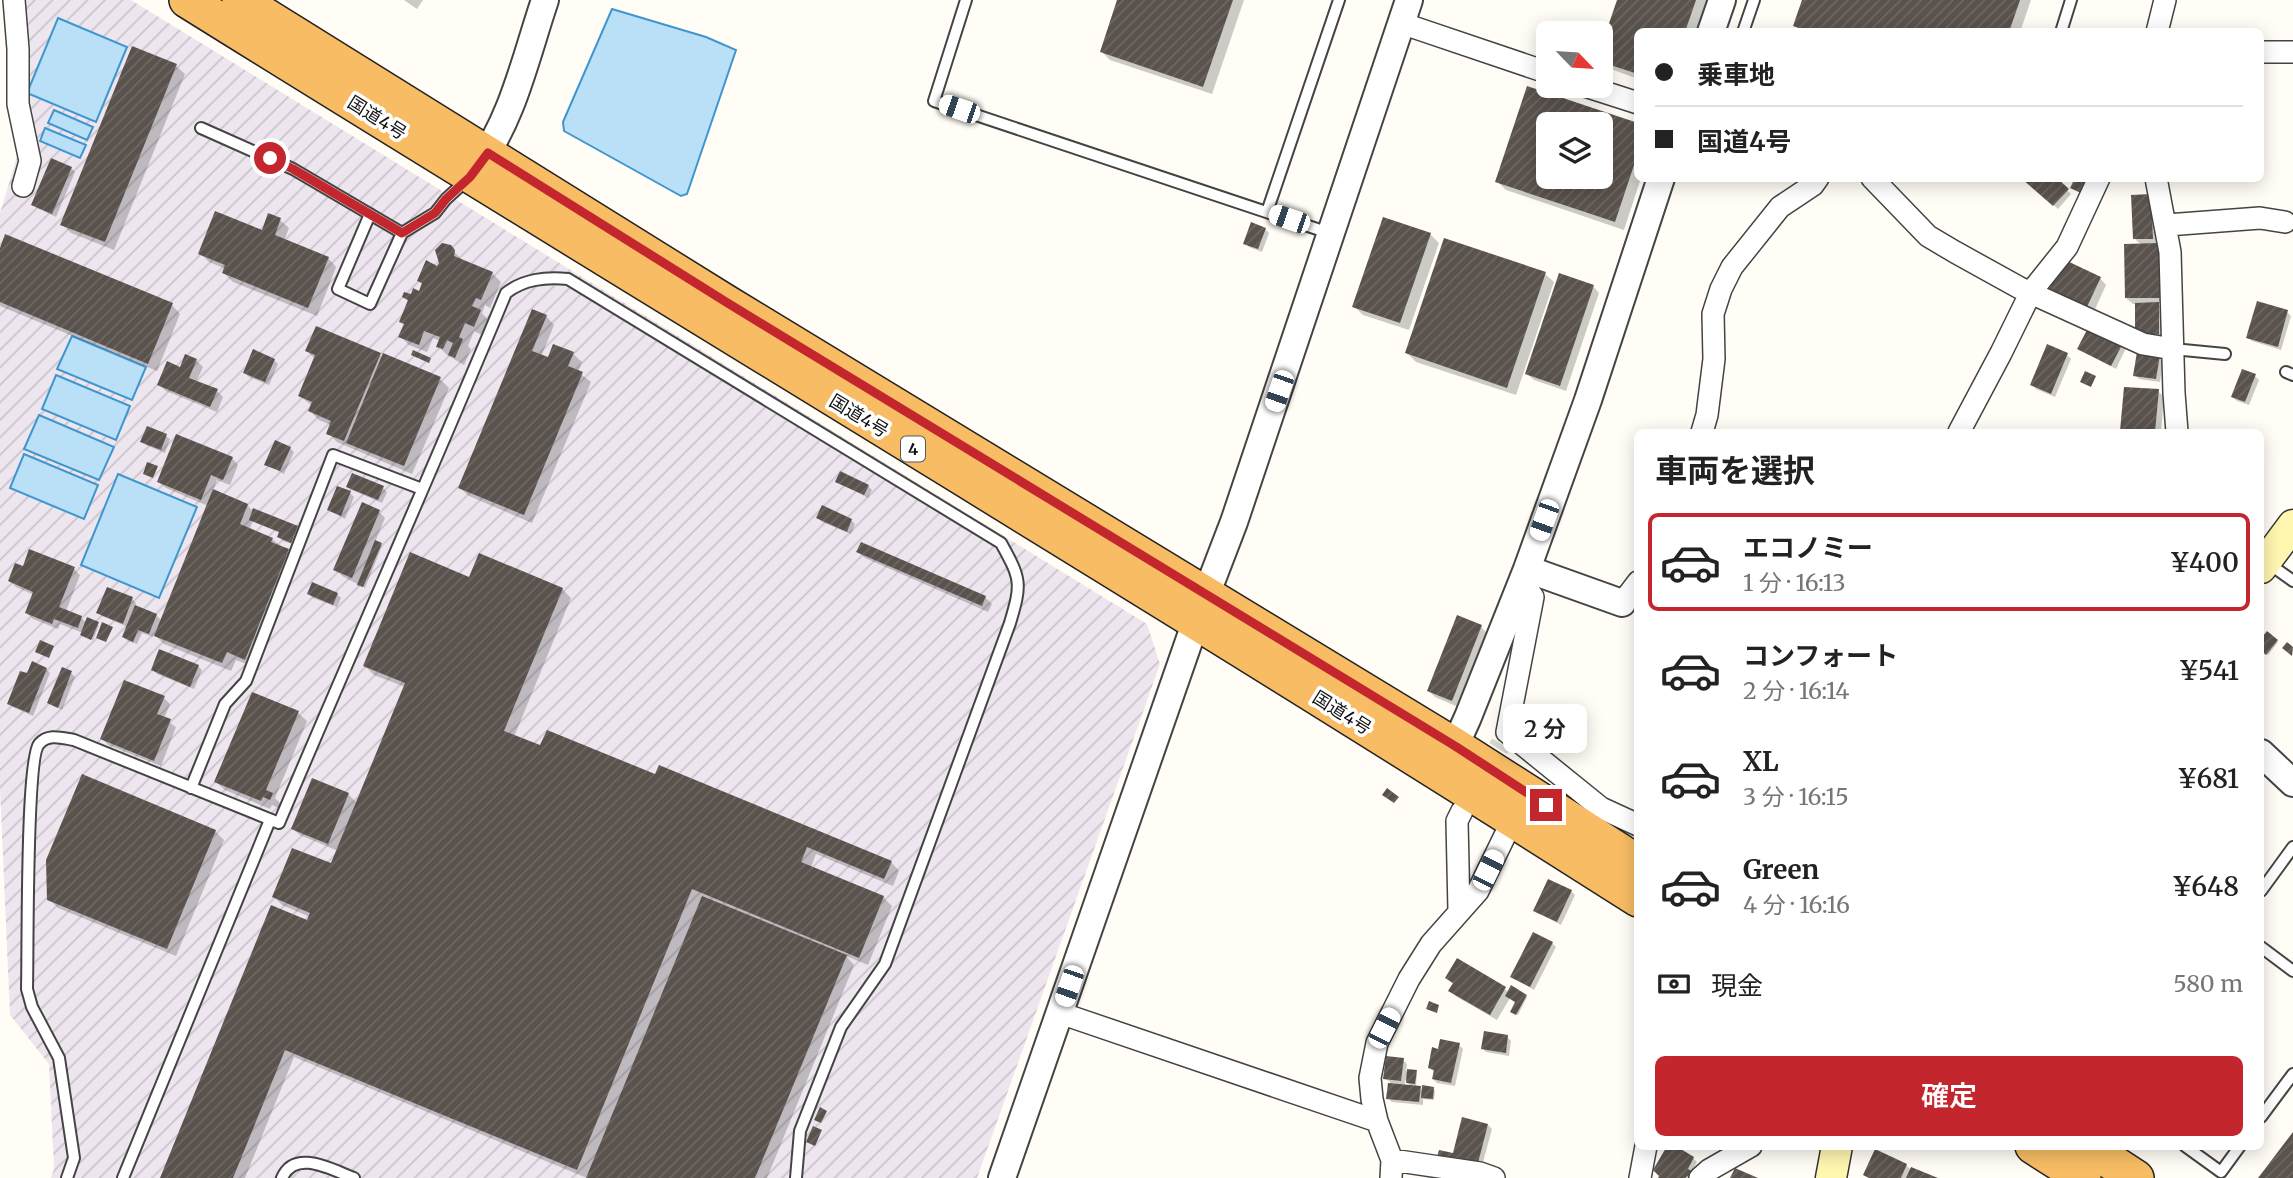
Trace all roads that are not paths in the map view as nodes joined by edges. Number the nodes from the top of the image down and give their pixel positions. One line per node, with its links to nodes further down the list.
1 (14, 0): 28 (street)
2 (187, 0): 22 (highway, 国道4号 / 4)
3 (240, 0): 22 (highway, 国道4号 / 4)
4 (545, 0): 22 (street)
5 (966, 0): 29 (lane)
6 (1339, 0): 29 (lane)
7 (1722, 0): 12 (street)
8 (1754, 0): 13 (lane)
9 (2071, 0): 14 (lane)
10 (2165, 0): 15 (street)
11 (1405, 12): 18 (street); 34 (street)
12 (1712, 28)
13 (1745, 28)
14 (2062, 28)
15 (2158, 28)
16 (2264, 51): 17 (street)
17 (2293, 52)
18 (1536, 67)
19 (1614, 95): 20 (street)
20 (1634, 102)
21 (201, 128): 30 (lane)
22 (479, 165): 33 (lane); 49 (highway, 国道4号 / 4)
23 (1660, 182): 45 (street)
24 (1815, 182): 38 (street)
25 (1876, 182): 35 (street)
26 (2097, 182): 35 (street)
27 (2157, 182): 32 (street)
28 (23, 186)
29 (1268, 212): 34 (lane)
30 (370, 214): 33 (lane); 33 (lane)
31 (2285, 222): 32 (street)
32 (2167, 225): 36 (street)
33 (402, 233)
34 (1332, 234): 49 (street)
35 (2031, 292): 36 (street); 39 (street)
36 (2173, 349): 37 (lane); 40 (street)
37 (2225, 354)
38 (1703, 429)
39 (1961, 429)
40 (2177, 429)
41 (422, 489): 53 (lane); 56 (lane); 81 (lane)
42 (2293, 525): 43 (main road)
43 (2264, 564)
44 (2264, 566): 46 (lane)
45 (1524, 575): 48 (street); 50 (street); 57 (street)
46 (2293, 581)
47 (1634, 587): 48 (street)
48 (1622, 603)
49 (1201, 608): 50 (highway, 国道4号 / 4); 55 (highway, 国道4号 / 4); 65 (street)
50 (1455, 746): 59 (highway, 国道4号 / 4)
51 (2264, 756): 52 (street)
52 (2293, 783)
53 (191, 788): 56 (lane); 77 (lane)
54 (1462, 811): 62 (street)
55 (1513, 819): 61 (highway, 国道4号 / 4); 62 (street)
56 (271, 820): 78 (lane)
57 (1634, 823)
58 (2293, 847): 60 (lane)
59 (1634, 860)
60 (2264, 887)
61 (1634, 896)
62 (1459, 911): 68 (street)
63 (2264, 949): 64 (lane)
64 (2293, 971)
65 (1060, 1013): 68 (street); 82 (street)
66 (2293, 1074): 67 (lane)
67 (2264, 1113)
68 (1377, 1121): 76 (street)
69 (1645, 1150): 84 (street)
70 (1744, 1150): 85 (street)
71 (1836, 1150): 86 (main road)
72 (2039, 1150): 87 (highway)
73 (2093, 1150): 88 (highway)
74 (2191, 1150): 75 (lane)
75 (2237, 1150)
76 (1391, 1169): 83 (street)
77 (67, 1178)
78 (124, 1178)
79 (282, 1178): 80 (lane)
80 (354, 1178)
81 (796, 1178)
82 (1002, 1178)
83 (1494, 1178)
84 (1640, 1178)
85 (1700, 1178)
86 (1831, 1178)
87 (2083, 1178)
88 (2136, 1178)

